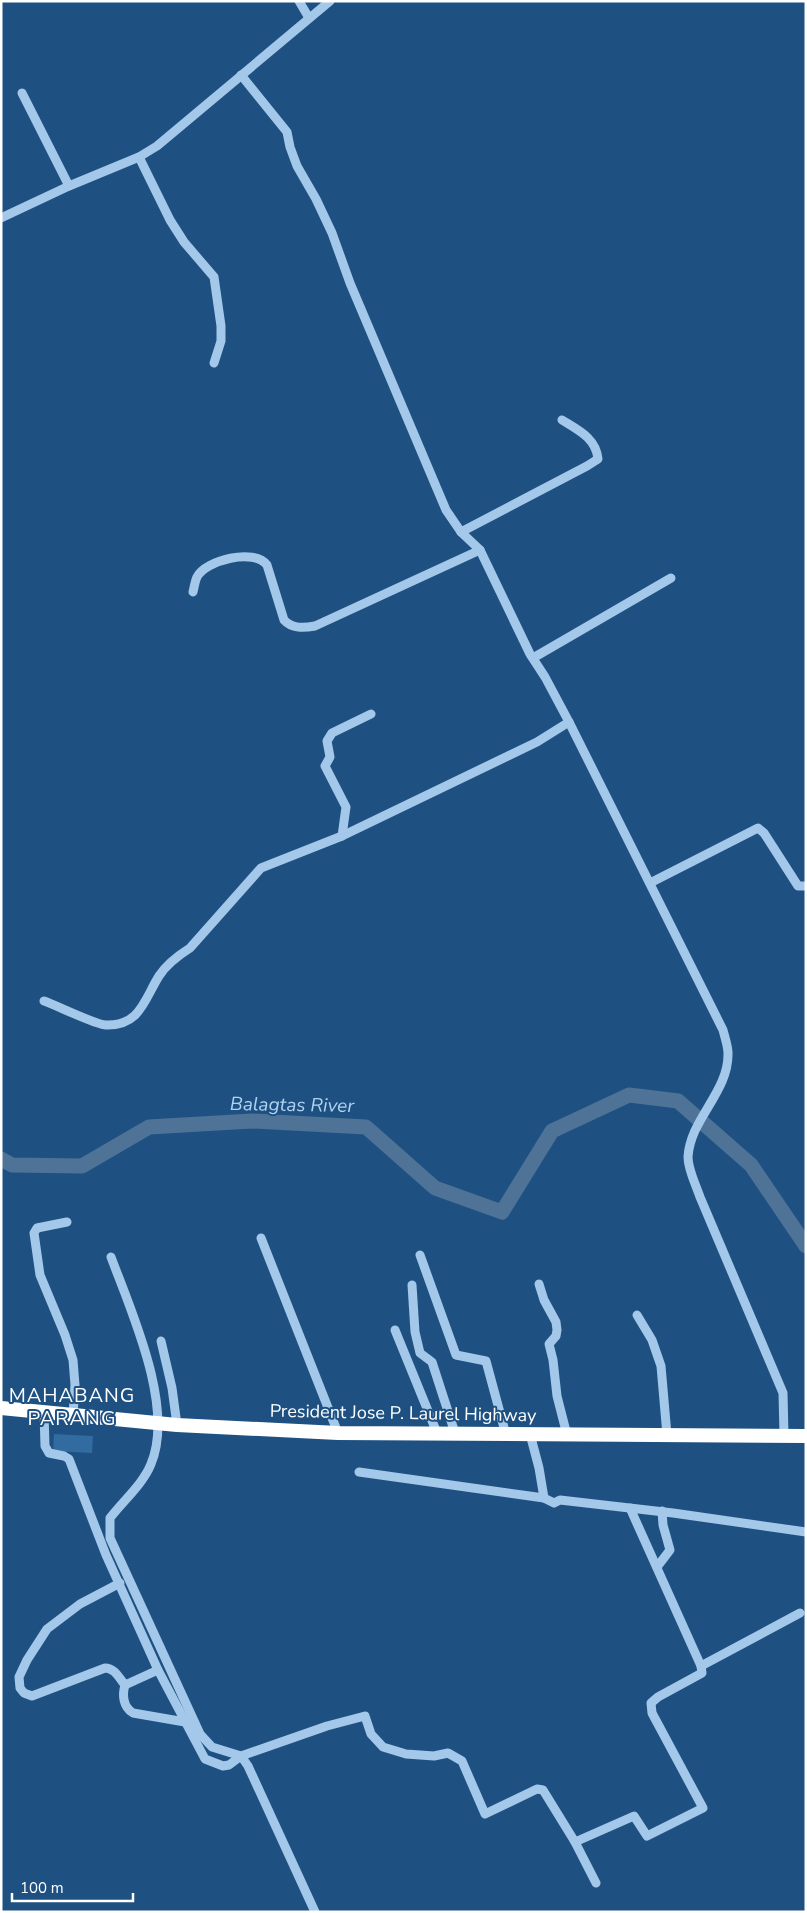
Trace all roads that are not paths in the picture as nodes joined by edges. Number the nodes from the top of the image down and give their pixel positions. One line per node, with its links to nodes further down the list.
1 (298, 1): 3 (street)
2 (330, 1): 3 (street)
3 (309, 18): 4 (street)
4 (241, 75): 6 (street); 11 (street)
5 (22, 94): 7 (street)
6 (139, 157): 7 (street); 9 (street)
7 (68, 186): 8 (street)
8 (1, 218)
9 (214, 363)
10 (562, 420): 11 (street)
11 (461, 532): 12 (street)
12 (480, 550): 14 (street); 15 (street)
13 (671, 578): 15 (street)
14 (193, 592)
15 (533, 658): 17 (street)
16 (372, 714): 18 (street)
17 (569, 722): 18 (street); 19 (street)
18 (342, 836): 21 (street)
19 (650, 884): 20 (street); 43 (street)
20 (806, 886)
21 (44, 1001)
22 (67, 1222): 33 (street)
23 (261, 1238): 36 (street)
24 (420, 1255): 40 (street)
25 (111, 1257): 34 (street)
26 (412, 1284): 38 (street)
27 (539, 1284): 41 (street)
28 (637, 1315): 42 (street)
29 (395, 1330): 37 (street)
30 (161, 1341): 35 (street)
31 (1, 1408): 32 (highway, President Jose P. Laurel Highway)
32 (44, 1413): 33 (highway, President Jose P. Laurel Highway); 51 (street)
33 (72, 1416): 34 (highway, President Jose P. Laurel Highway)
34 (157, 1424): 35 (highway, President Jose P. Laurel Highway); 57 (street)
35 (178, 1425): 36 (highway, President Jose P. Laurel Highway)
36 (338, 1433): 37 (highway, President Jose P. Laurel Highway)
37 (436, 1433): 38 (highway, President Jose P. Laurel Highway)
38 (455, 1433): 40 (highway, President Jose P. Laurel Highway)
39 (530, 1434): 40 (highway, President Jose P. Laurel Highway); 41 (highway, President Jose P. Laurel Highway); 46 (street)
40 (506, 1435)
41 (566, 1435): 42 (highway, President Jose P. Laurel Highway)
42 (667, 1435): 43 (highway, President Jose P. Laurel Highway)
43 (784, 1435): 44 (highway, President Jose P. Laurel Highway)
44 (806, 1436)
45 (359, 1472): 46 (street)
46 (544, 1498): 47 (street)
47 (630, 1508): 48 (street); 50 (street)
48 (662, 1511): 49 (street); 50 (street)
49 (806, 1532)
50 (657, 1567): 53 (street)
51 (120, 1583): 54 (street); 55 (street)
52 (800, 1613): 53 (street)
53 (701, 1666): 58 (street)
54 (158, 1670): 55 (street); 56 (street)
55 (125, 1686): 56 (street)
56 (185, 1722): 57 (street)
57 (241, 1756): 58 (street); 60 (street)
58 (575, 1842): 59 (street)
59 (596, 1883)
60 (315, 1912)

